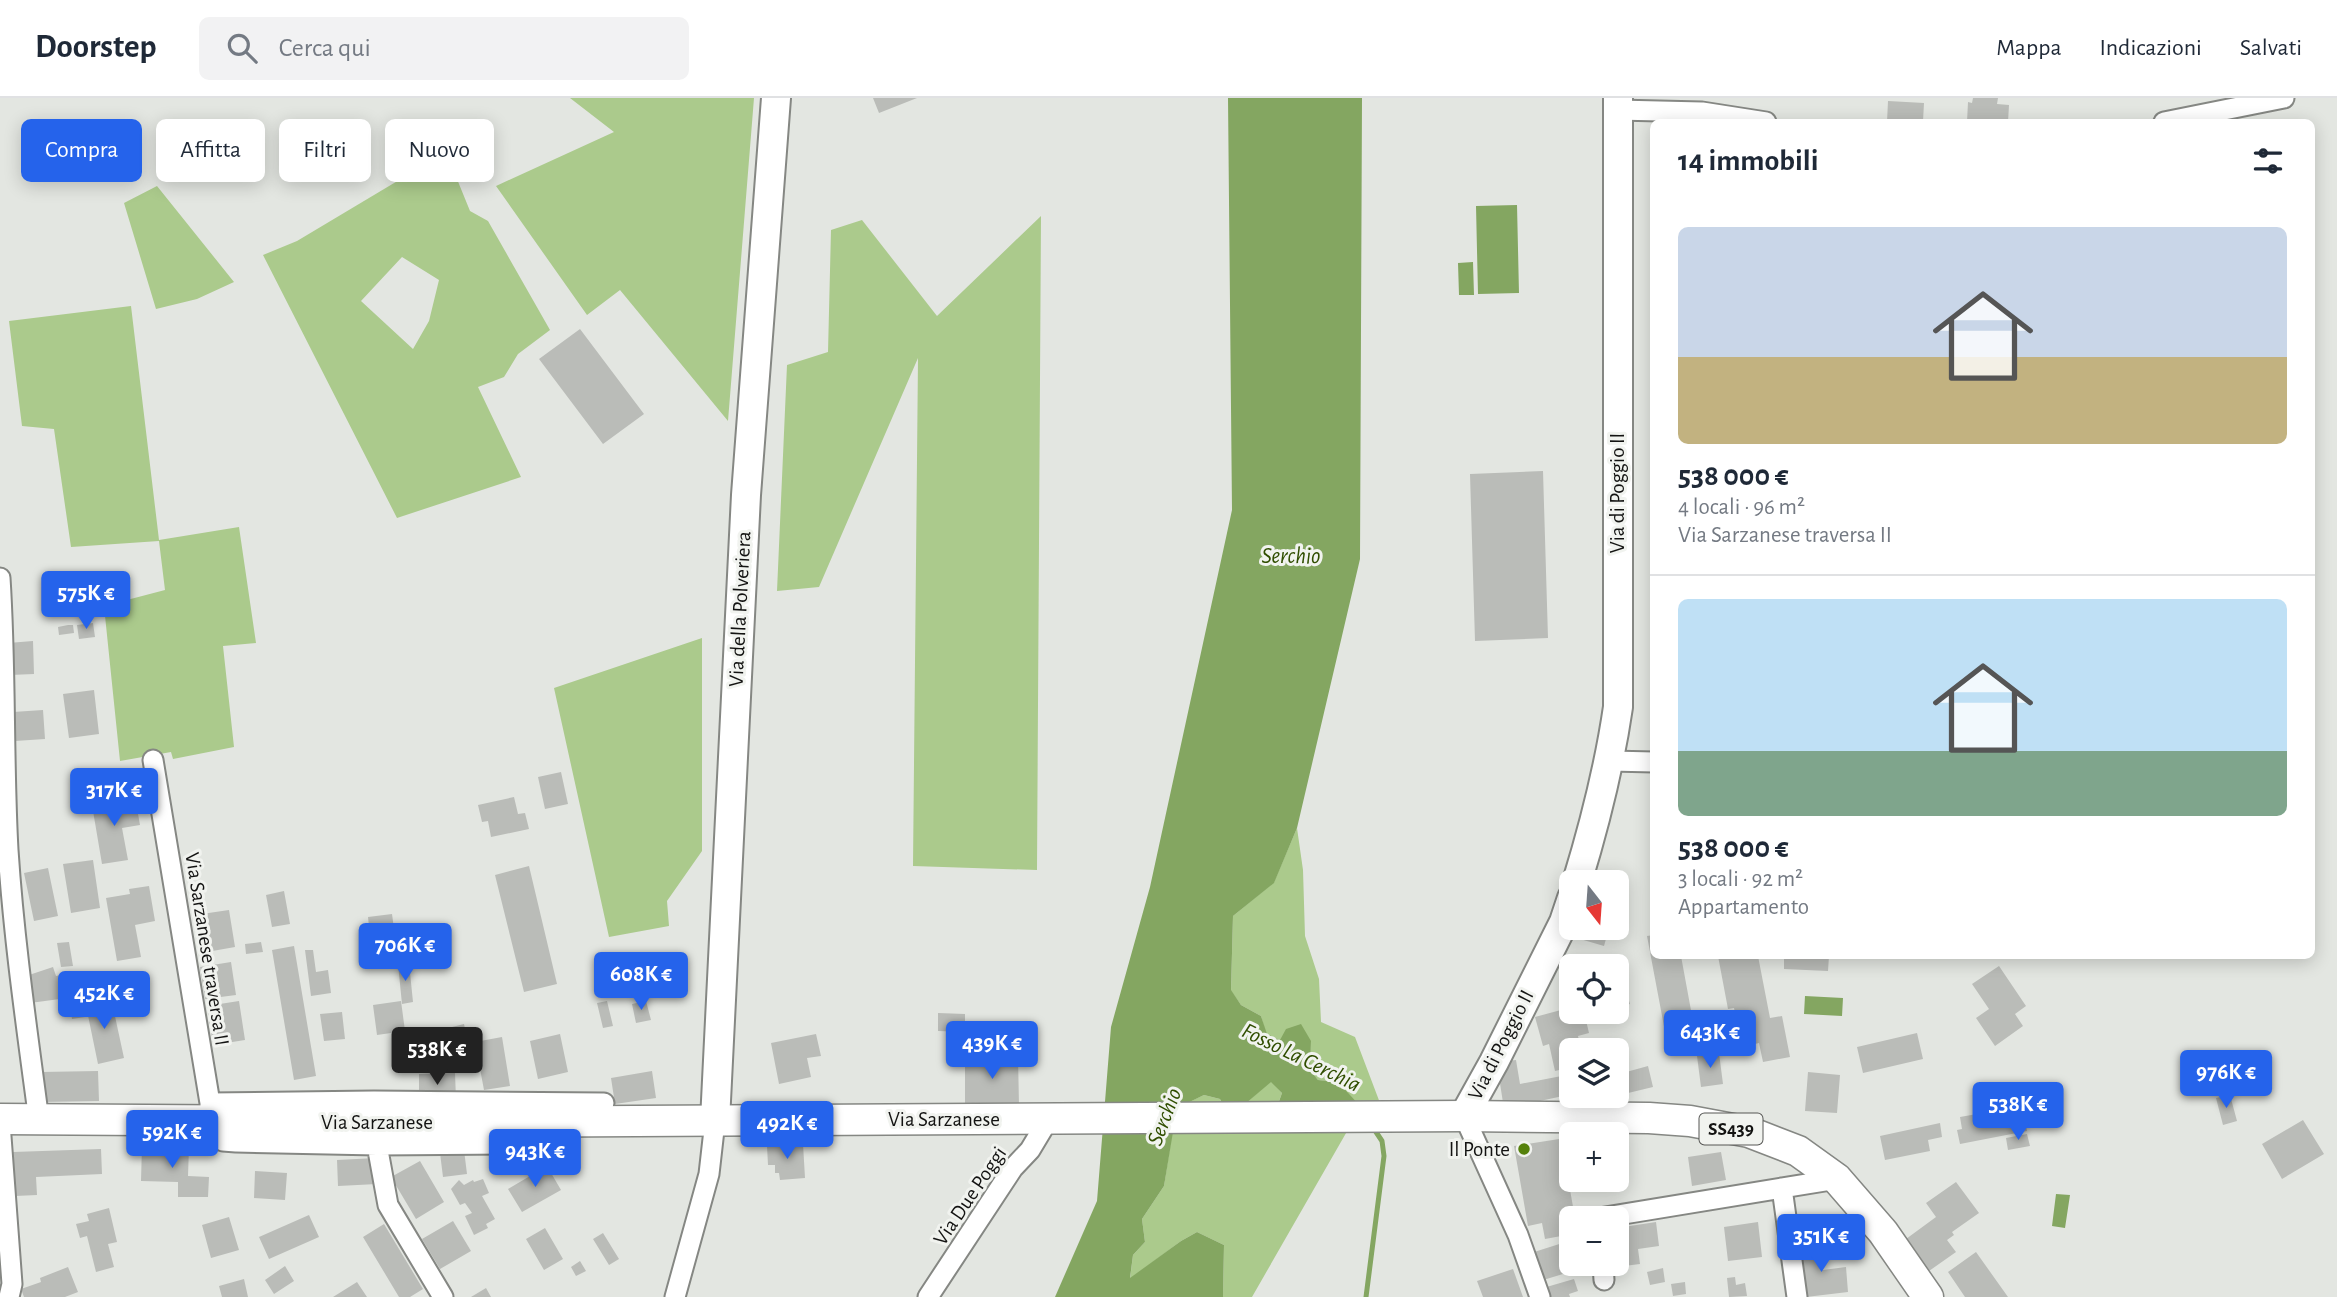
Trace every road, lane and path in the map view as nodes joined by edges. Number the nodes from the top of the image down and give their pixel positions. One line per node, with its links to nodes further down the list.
1 (776, 98): 19 (main road, Via della Polveriera)
2 (2284, 98): 5 (street)
3 (1617, 104): 4 (street); 9 (main road, Via di Poggio II)
4 (1747, 119)
5 (2179, 119)
6 (0, 578): 7 (street)
7 (2, 638): 18 (street)
8 (153, 760): 14 (street, Via Sarzanese traversa II)
9 (1610, 761): 10 (street); 11 (main road, Via di Poggio II)
10 (1650, 762)
11 (1581, 870)
12 (1559, 932): 15 (main road, Via di Poggio II)
13 (604, 1103): 14 (street)
14 (210, 1112): 18 (main road, Via Sarzanese / SS439); 19 (main road, Via Sarzanese / SS439); 21 (street)
15 (1464, 1116): 16 (main road, SS439); 22 (main road, SS439); 29 (street)
16 (1048, 1120): 19 (main road, Via Sarzanese / SS439); 28 (street, Via Due Poggi)
17 (0, 1121): 18 (main road, Via Sarzanese / SS439); 25 (street)
18 (38, 1121)
19 (715, 1121): 27 (street)
20 (524, 1144): 21 (street)
21 (377, 1145): 26 (street)
22 (1837, 1179): 23 (street); 31 (main road, SS439)
23 (1782, 1188): 24 (street); 30 (street)
24 (1629, 1213)
25 (9, 1297)
26 (443, 1297)
27 (675, 1297)
28 (928, 1297)
29 (1540, 1297)
30 (1797, 1297)
31 (1928, 1297)

